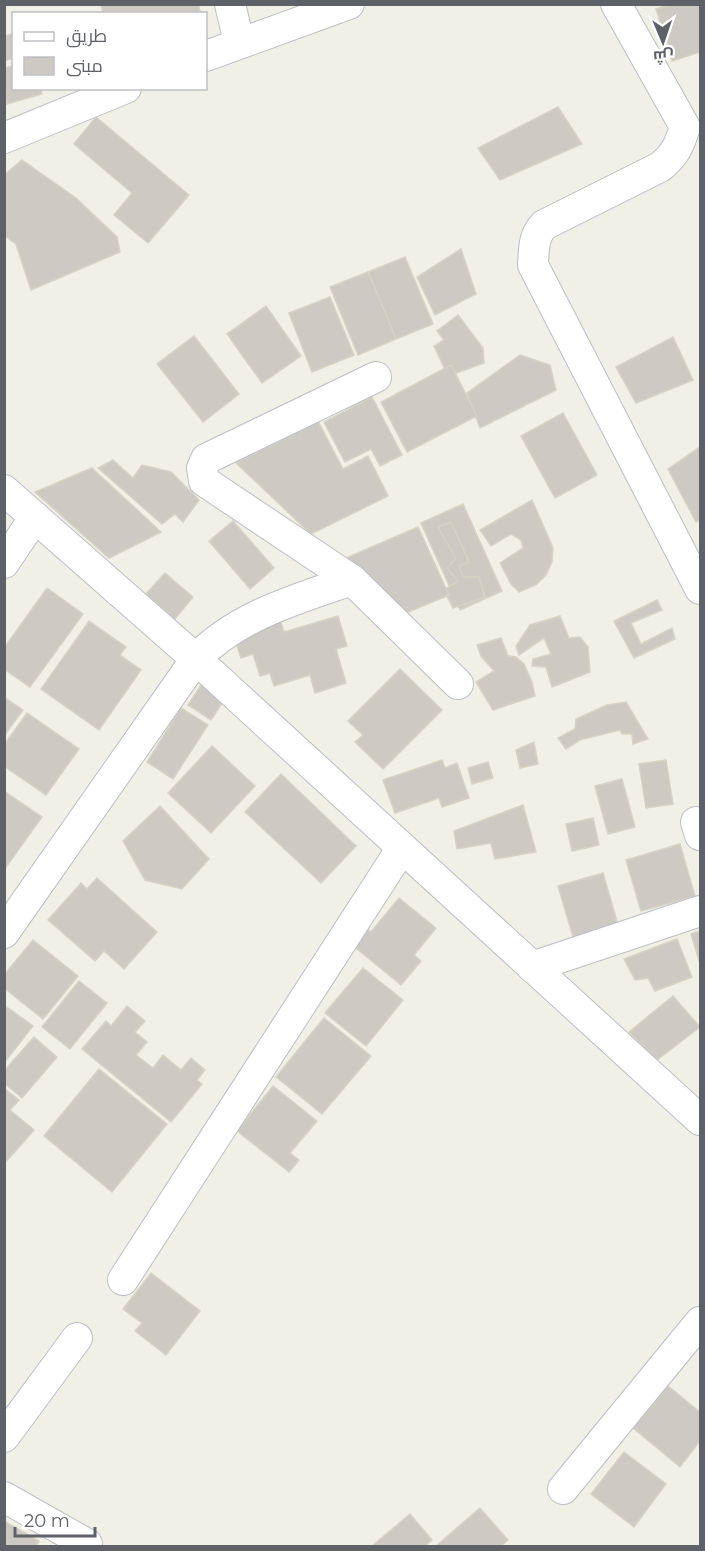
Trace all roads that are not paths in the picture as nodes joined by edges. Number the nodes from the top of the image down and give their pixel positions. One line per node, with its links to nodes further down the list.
1 (230, 4): 4 (street)
2 (349, 4): 4 (street)
3 (616, 4): 7 (street)
4 (239, 42): 5 (street)
5 (207, 56)
6 (121, 90): 8 (street)
7 (693, 124): 14 (street)
8 (4, 138)
9 (376, 377): 13 (street)
10 (4, 489): 11 (street)
11 (35, 517): 12 (street); 15 (street)
12 (4, 563)
13 (352, 580): 15 (street); 16 (street)
14 (700, 590)
15 (196, 659): 17 (street); 19 (street)
16 (458, 684)
17 (402, 848): 20 (street); 22 (street)
18 (700, 911): 20 (street)
19 (4, 933)
20 (532, 967): 21 (street)
21 (698, 1115)
22 (123, 1280)
23 (700, 1322): 26 (street)
24 (77, 1338): 25 (street)
25 (4, 1437)
26 (563, 1489)
27 (4, 1497): 28 (street)
28 (87, 1544)

